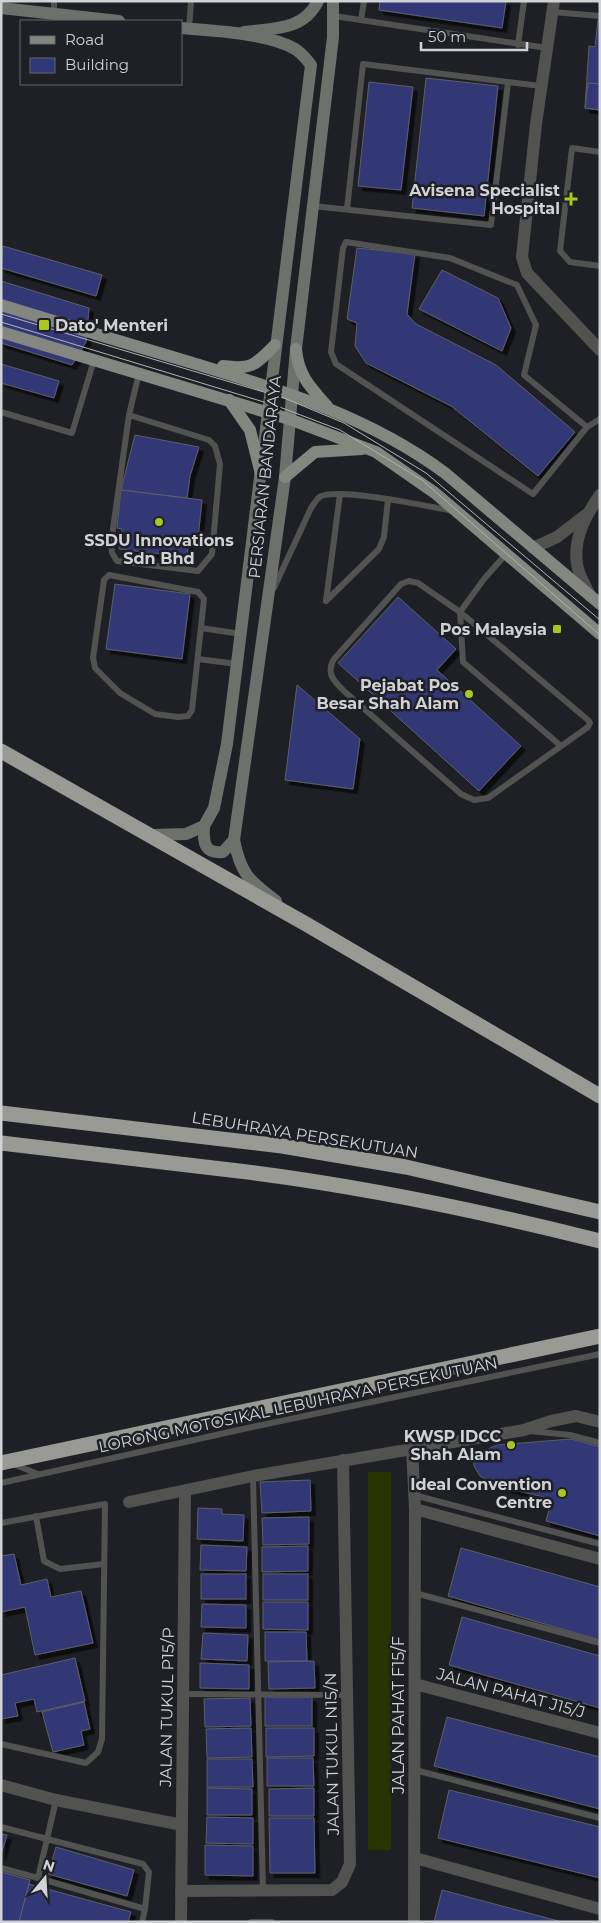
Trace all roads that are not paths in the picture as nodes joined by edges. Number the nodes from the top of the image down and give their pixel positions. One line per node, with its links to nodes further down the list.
1 (191, 1): 13 (lane)
2 (318, 1): 14 (main road)
3 (333, 1): 9 (main road, PERSIARAN BANDARAYA)
4 (364, 1): 12 (lane)
5 (524, 1): 15 (lane)
6 (553, 7): 10 (lane); 16 (street)
7 (1, 8): 8 (main road)
8 (54, 8): 11 (main road)
9 (334, 16): 12 (lane); 20 (main road, PERSIARAN BANDARAYA)
10 (600, 16)
11 (114, 20)
12 (361, 20): 15 (lane)
13 (185, 28): 14 (main road)
14 (234, 34): 25 (main road, PERSIARAN BANDARAYA)
15 (518, 45): 16 (lane)
16 (546, 48): 18 (street)
17 (508, 82): 18 (lane); 21 (lane); 21 (lane)
18 (541, 86): 27 (street)
19 (600, 152): 22 (lane)
20 (313, 206): 21 (lane); 26 (main road, PERSIARAN BANDARAYA)
21 (347, 209)
22 (600, 266)
23 (1, 305): 29 (main road)
24 (1, 332): 28 (main road)
25 (275, 345): 29 (main road); 31 (main road, PERSIARAN BANDARAYA)
26 (296, 349): 32 (main road, PERSIARAN BANDARAYA); 34 (main road)
27 (600, 350)
28 (94, 360): 30 (main road); 35 (lane)
29 (186, 361): 31 (main road)
30 (139, 373): 33 (main road); 37 (lane)
31 (270, 387): 32 (main road); 36 (main road, PERSIARAN BANDARAYA)
32 (291, 394): 34 (main road); 39 (main road, PERSIARAN BANDARAYA)
33 (229, 400): 36 (main road); 42 (main road)
34 (328, 408): 49 (main road)
35 (1, 412)
36 (267, 412): 39 (main road); 42 (main road, PERSIARAN BANDARAYA)
37 (129, 415): 37 (lane)
38 (600, 418): 40 (lane)
39 (289, 419): 41 (main road); 43 (main road, PERSIARAN BANDARAYA)
40 (587, 427): 40 (lane)
41 (367, 449): 43 (main road); 47 (main road)
42 (261, 474): 55 (main road, PERSIARAN BANDARAYA)
43 (285, 477): 52 (main road, PERSIARAN BANDARAYA)
44 (340, 494): 46 (lane); 46 (lane); 52 (lane)
45 (600, 495): 48 (street)
46 (388, 499): 47 (lane)
47 (457, 512): 50 (main road)
48 (587, 514): 49 (street); 51 (street)
49 (533, 548): 51 (main road)
50 (506, 554): 53 (lane); 56 (main road)
51 (595, 600)
52 (267, 601): 63 (main road, PERSIARAN BANDARAYA)
53 (460, 612): 59 (lane); 59 (lane); 59 (lane)
54 (201, 628): 55 (lane); 57 (lane); 57 (lane)
55 (241, 634): 58 (main road, PERSIARAN BANDARAYA)
56 (600, 634)
57 (198, 659): 58 (lane)
58 (237, 664): 61 (main road, PERSIARAN BANDARAYA)
59 (561, 746)
60 (1, 751): 62 (highway)
61 (204, 826): 62 (main road); 63 (main road)
62 (152, 835): 64 (highway)
63 (234, 840): 64 (main road, PERSIARAN BANDARAYA)
64 (306, 924): 65 (highway)
65 (573, 1080): 66 (lane); 67 (highway)
66 (600, 1088)
67 (600, 1096)
68 (1, 1113): 70 (highway, LEBUHRAYA PERSEKUTUAN)
69 (1, 1144): 71 (highway)
70 (600, 1212)
71 (600, 1241)
72 (600, 1336): 79 (highway)
73 (600, 1354): 80 (lane, LORONG MOTOSIKAL LEBUHRAYA PERSEKUTUAN)
74 (600, 1422): 75 (street)
75 (524, 1430): 76 (lane); 77 (street)
76 (600, 1443)
77 (412, 1449): 78 (street); 84 (street, JALAN PAHAT F15/F)
78 (343, 1460): 81 (street); 97 (street, JALAN TUKUL N15/N)
79 (4, 1462): 80 (lane)
80 (40, 1474): 82 (lane, LORONG MOTOSIKAL LEBUHRAYA PERSEKUTUAN)
81 (253, 1476): 83 (street); 96 (lane)
82 (1, 1483)
83 (185, 1492): 85 (street); 95 (street, JALAN TUKUL P15/P)
84 (414, 1495): 86 (street, JALAN PAHAT F15/F); 89 (lane)
85 (130, 1502)
86 (415, 1509): 90 (street); 92 (street, JALAN PAHAT F15/F)
87 (36, 1516): 88 (lane); 91 (lane); 91 (lane)
88 (1, 1523)
89 (600, 1544)
90 (600, 1559)
91 (104, 1564): 99 (lane)
92 (415, 1593): 93 (lane); 94 (street, JALAN PAHAT F15/F)
93 (600, 1643)
94 (415, 1684): 98 (street, JALAN PAHAT J15/J); 100 (street, JALAN PAHAT F15/F)
95 (183, 1694): 96 (lane); 104 (street, JALAN TUKUL P15/P)
96 (259, 1695): 97 (lane); 111 (lane)
97 (347, 1695): 111 (street, JALAN TUKUL N15/N)
98 (600, 1733)
99 (1, 1744)
100 (415, 1770): 103 (lane); 107 (street, JALAN PAHAT F15/F)
101 (1, 1785): 102 (street)
102 (56, 1800): 104 (street); 106 (lane)
103 (600, 1818)
104 (182, 1825): 110 (street, JALAN TUKUL P15/P)
105 (1, 1827): 106 (lane)
106 (48, 1840): 109 (lane); 113 (lane)
107 (414, 1858): 112 (street); 118 (street, JALAN PAHAT F15/F)
108 (1, 1868): 109 (lane)
109 (38, 1878): 113 (lane)
110 (181, 1891): 111 (street, JALAN TUKUL N15/N); 115 (street, JALAN TUKUL P15/P)
111 (263, 1891)
112 (600, 1908)
113 (145, 1909): 114 (lane)
114 (142, 1922)
115 (181, 1922)
116 (250, 1922): 117 (lane)
117 (272, 1922)
118 (414, 1922)

